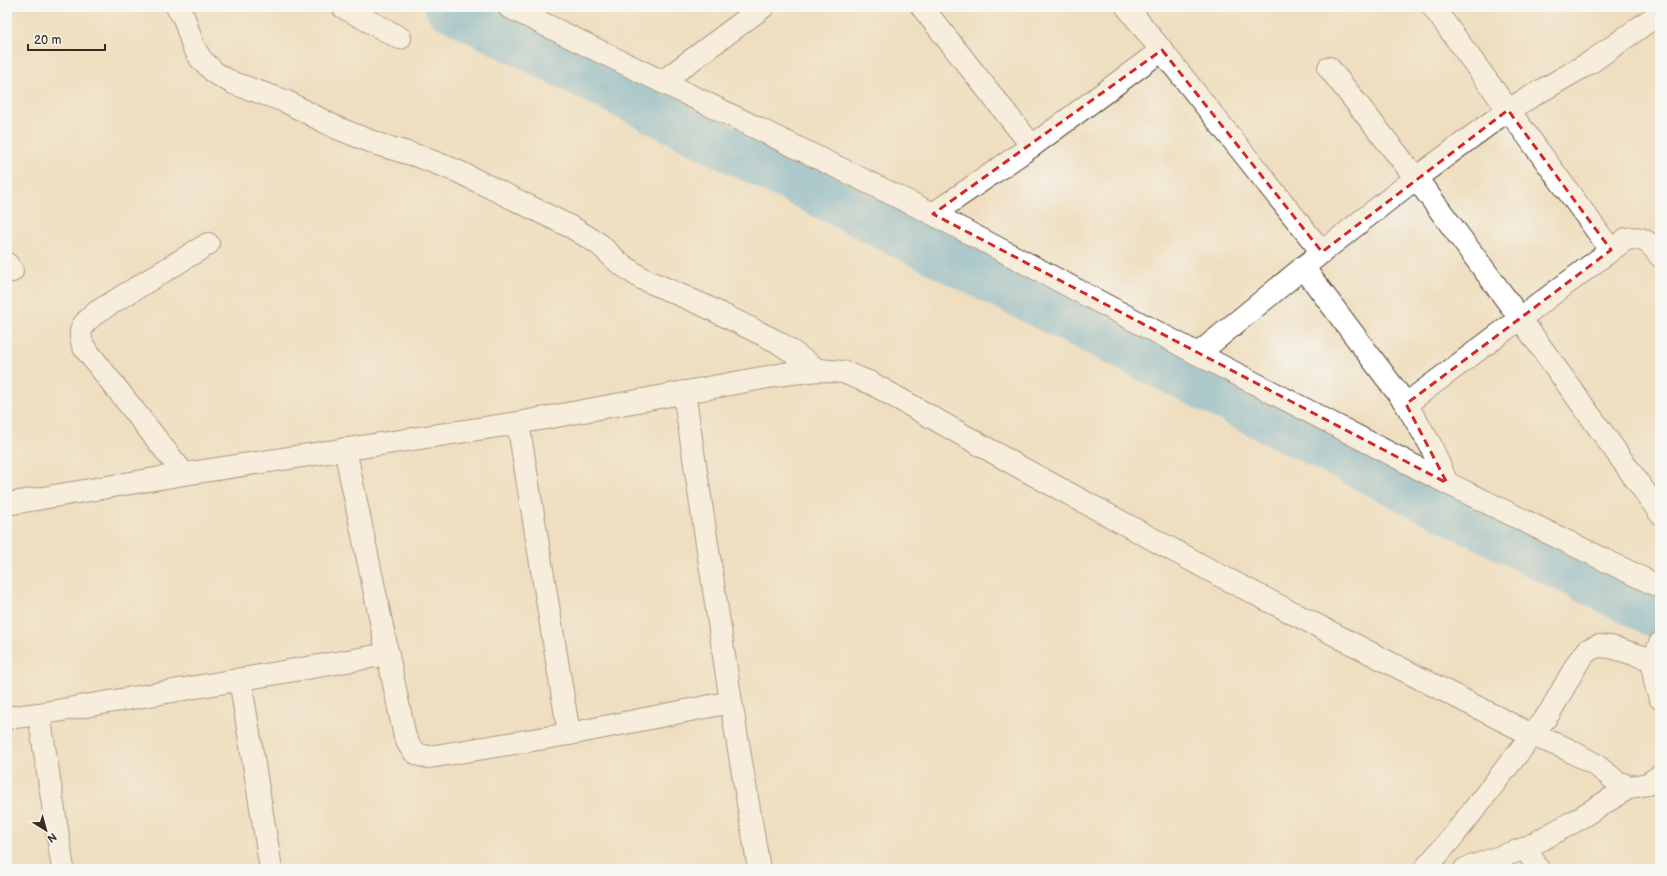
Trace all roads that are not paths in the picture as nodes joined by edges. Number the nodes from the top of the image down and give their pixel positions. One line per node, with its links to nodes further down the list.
1 (177, 7): 24 (street)
2 (343, 7): 9 (street)
3 (509, 7): 12 (street)
4 (763, 7): 12 (street)
5 (922, 7): 14 (street)
6 (1127, 7): 10 (street)
7 (1433, 7): 13 (street)
8 (1657, 20): 13 (street)
9 (400, 38)
10 (1162, 50): 14 (street); 19 (street)
11 (1328, 68): 15 (street)
12 (662, 82): 16 (street)
13 (1508, 110): 15 (street); 18 (street)
14 (1032, 146): 16 (street)
15 (1416, 178): 19 (street); 22 (street)
16 (933, 214): 23 (street)
17 (208, 244): 29 (street)
18 (1611, 250): 20 (street); 22 (street)
19 (1322, 252): 21 (street)
20 (1660, 256)
21 (1303, 267): 23 (street); 26 (street)
22 (1520, 318): 26 (street); 32 (street)
23 (1198, 354): 30 (street)
24 (818, 370): 25 (street); 42 (street)
25 (684, 392): 27 (street); 38 (street)
26 (1406, 404): 30 (street)
27 (518, 423): 28 (street); 41 (street)
28 (345, 449): 29 (street); 35 (street)
29 (184, 474): 31 (street)
30 (1447, 483): 33 (street)
31 (7, 504)
32 (1660, 513)
33 (1660, 587)
34 (1658, 652): 37 (street); 42 (street)
35 (388, 654): 36 (street); 41 (street)
36 (240, 679): 39 (street); 47 (street)
37 (1660, 698)
38 (731, 702): 41 (street); 48 (street)
39 (39, 714): 40 (street); 46 (street)
40 (7, 718)
41 (569, 734)
42 (1532, 735): 44 (street); 49 (street)
43 (1660, 776): 44 (street)
44 (1630, 787): 45 (street)
45 (1526, 848): 50 (street); 51 (street)
46 (63, 869)
47 (271, 869)
48 (759, 869)
49 (1424, 869)
50 (1465, 869)
51 (1538, 869)

